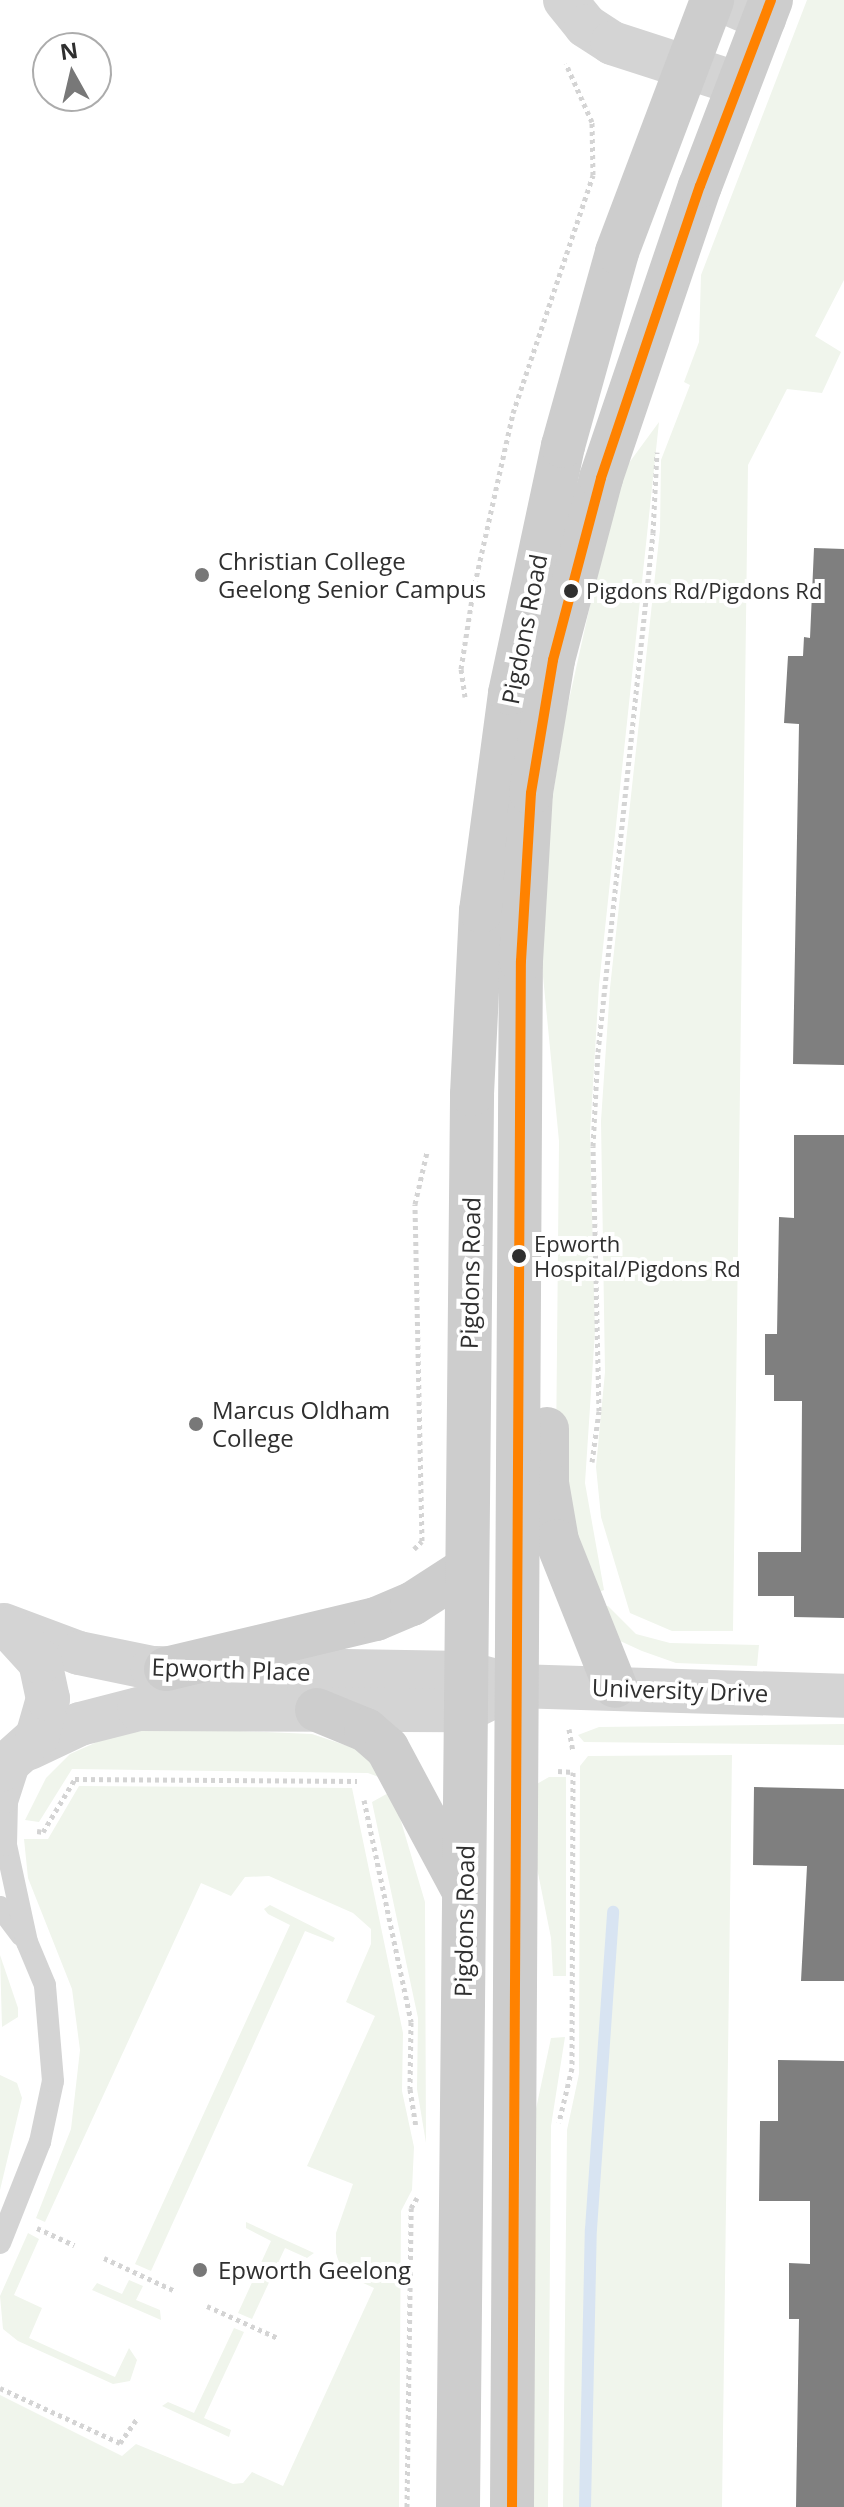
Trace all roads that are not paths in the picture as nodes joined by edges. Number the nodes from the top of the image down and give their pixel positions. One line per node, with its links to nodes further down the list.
1 (565, 0): 5 (street)
2 (712, 0): 5 (street, Pigdons Road)
3 (721, 0): 4 (street, Pigdons Road)
4 (767, 9): 6 (street, Pigdons Road)
5 (685, 66): 6 (street); 8 (street, Pigdons Road)
6 (739, 84): 7 (street, Pigdons Road)
7 (521, 961): 11 (street, Pigdons Road); 12 (street)
8 (466, 1569): 10 (street); 13 (street, Pigdons Road)
9 (2, 1624): 10 (street, Epworth Place); 16 (street)
10 (166, 1669): 13 (street, Epworth Place)
11 (515, 1686): 12 (street, University Drive); 13 (street, University Drive); 22 (street, Pigdons Road)
12 (615, 1686): 14 (street, University Drive)
13 (466, 1692): 15 (street, Epworth Place); 17 (street, Pigdons Road)
14 (844, 1696)
15 (317, 1710): 16 (street, Epworth Place); 17 (street)
16 (18, 1757): 19 (lane)
17 (464, 1892): 21 (street, Pigdons Road)
18 (0, 1907): 19 (lane)
19 (27, 1942): 20 (lane)
20 (0, 2243)
21 (458, 2507)
22 (512, 2507)

